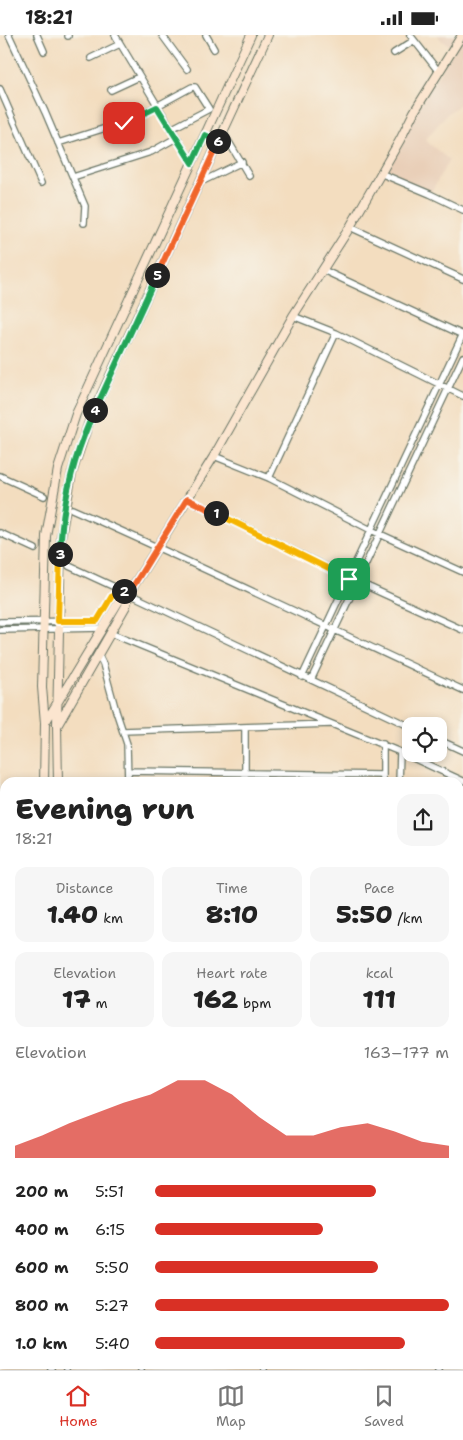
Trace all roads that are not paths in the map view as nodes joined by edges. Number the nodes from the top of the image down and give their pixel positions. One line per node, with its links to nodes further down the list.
1 (9, 35): 26 (street)
2 (37, 35): 12 (street)
3 (115, 35): 10 (street)
4 (162, 35): 15 (street)
5 (206, 35): 11 (street)
6 (251, 35): 23 (street)
7 (268, 35): 22 (street)
8 (462, 35): 16 (street)
9 (412, 38): 13 (street); 16 (street)
10 (120, 44): 14 (street); 17 (street)
11 (214, 49)
12 (44, 51)
13 (394, 53)
14 (91, 58)
15 (187, 69)
16 (439, 72): 29 (street)
17 (139, 77): 19 (street); 20 (street)
18 (0, 89): 33 (street)
19 (112, 90)
20 (157, 107): 21 (street); 21 (street); 26 (street)
21 (171, 129): 24 (street)
22 (223, 133): 25 (street); 27 (street)
23 (205, 135): 25 (street); 28 (street)
24 (176, 137): 28 (street); 31 (street)
25 (219, 141): 32 (street)
26 (58, 143): 31 (street)
27 (242, 162): 30 (street); 32 (street)
28 (192, 163): 63 (street)
29 (380, 173): 34 (street); 36 (street)
30 (249, 176)
31 (73, 177): 35 (street)
32 (201, 182): 64 (street)
33 (41, 183)
34 (463, 210)
35 (84, 223)
36 (350, 227): 37 (street); 38 (street)
37 (322, 270): 39 (street); 41 (street)
38 (463, 279)
39 (293, 316): 40 (street); 46 (street)
40 (336, 333): 43 (street); 48 (street)
41 (463, 335): 43 (street)
42 (463, 357): 44 (street)
43 (439, 386): 44 (street); 52 (street)
44 (448, 389): 45 (street); 54 (street)
45 (463, 396)
46 (214, 456): 48 (street); 50 (street)
47 (0, 476): 49 (street)
48 (269, 478): 52 (street)
49 (44, 496)
50 (187, 499): 55 (street); 59 (street)
51 (72, 509): 55 (street)
52 (371, 530): 54 (street); 59 (street)
53 (0, 533): 56 (street)
54 (380, 534): 58 (street); 60 (street)
55 (157, 546): 61 (street); 65 (street)
56 (35, 549)
57 (69, 566): 61 (street)
58 (463, 572)
59 (349, 579): 60 (street); 65 (street)
60 (357, 582): 68 (street); 69 (street)
61 (125, 592): 64 (street); 66 (street); 70 (street); 72 (street)
62 (0, 621): 63 (street)
63 (44, 625): 64 (street); 67 (street); 76 (street)
64 (58, 625): 66 (street); 75 (street)
65 (325, 627): 69 (street); 72 (street)
66 (103, 628): 75 (street)
67 (0, 630)
68 (463, 630)
69 (334, 631): 73 (street); 74 (street)
70 (110, 633): 71 (street); 78 (street)
71 (98, 654): 79 (street); 81 (street)
72 (302, 677): 73 (street)
73 (311, 681): 77 (street)
74 (463, 690)
75 (57, 703): 76 (street); 79 (street)
76 (45, 723): 89 (street)
77 (402, 723)
78 (333, 724): 80 (street); 82 (street)
79 (57, 726): 90 (street)
80 (245, 727): 81 (street); 87 (street)
81 (123, 731): 86 (street)
82 (382, 744): 85 (street); 88 (street)
83 (447, 744): 84 (street)
84 (463, 751)
85 (400, 752): 93 (street); 94 (street)
86 (128, 771): 87 (street); 91 (street)
87 (245, 773): 88 (street); 92 (street)
88 (383, 775)
89 (44, 777)
90 (58, 777)
91 (128, 777)
92 (245, 777)
93 (398, 777)
94 (454, 777)

